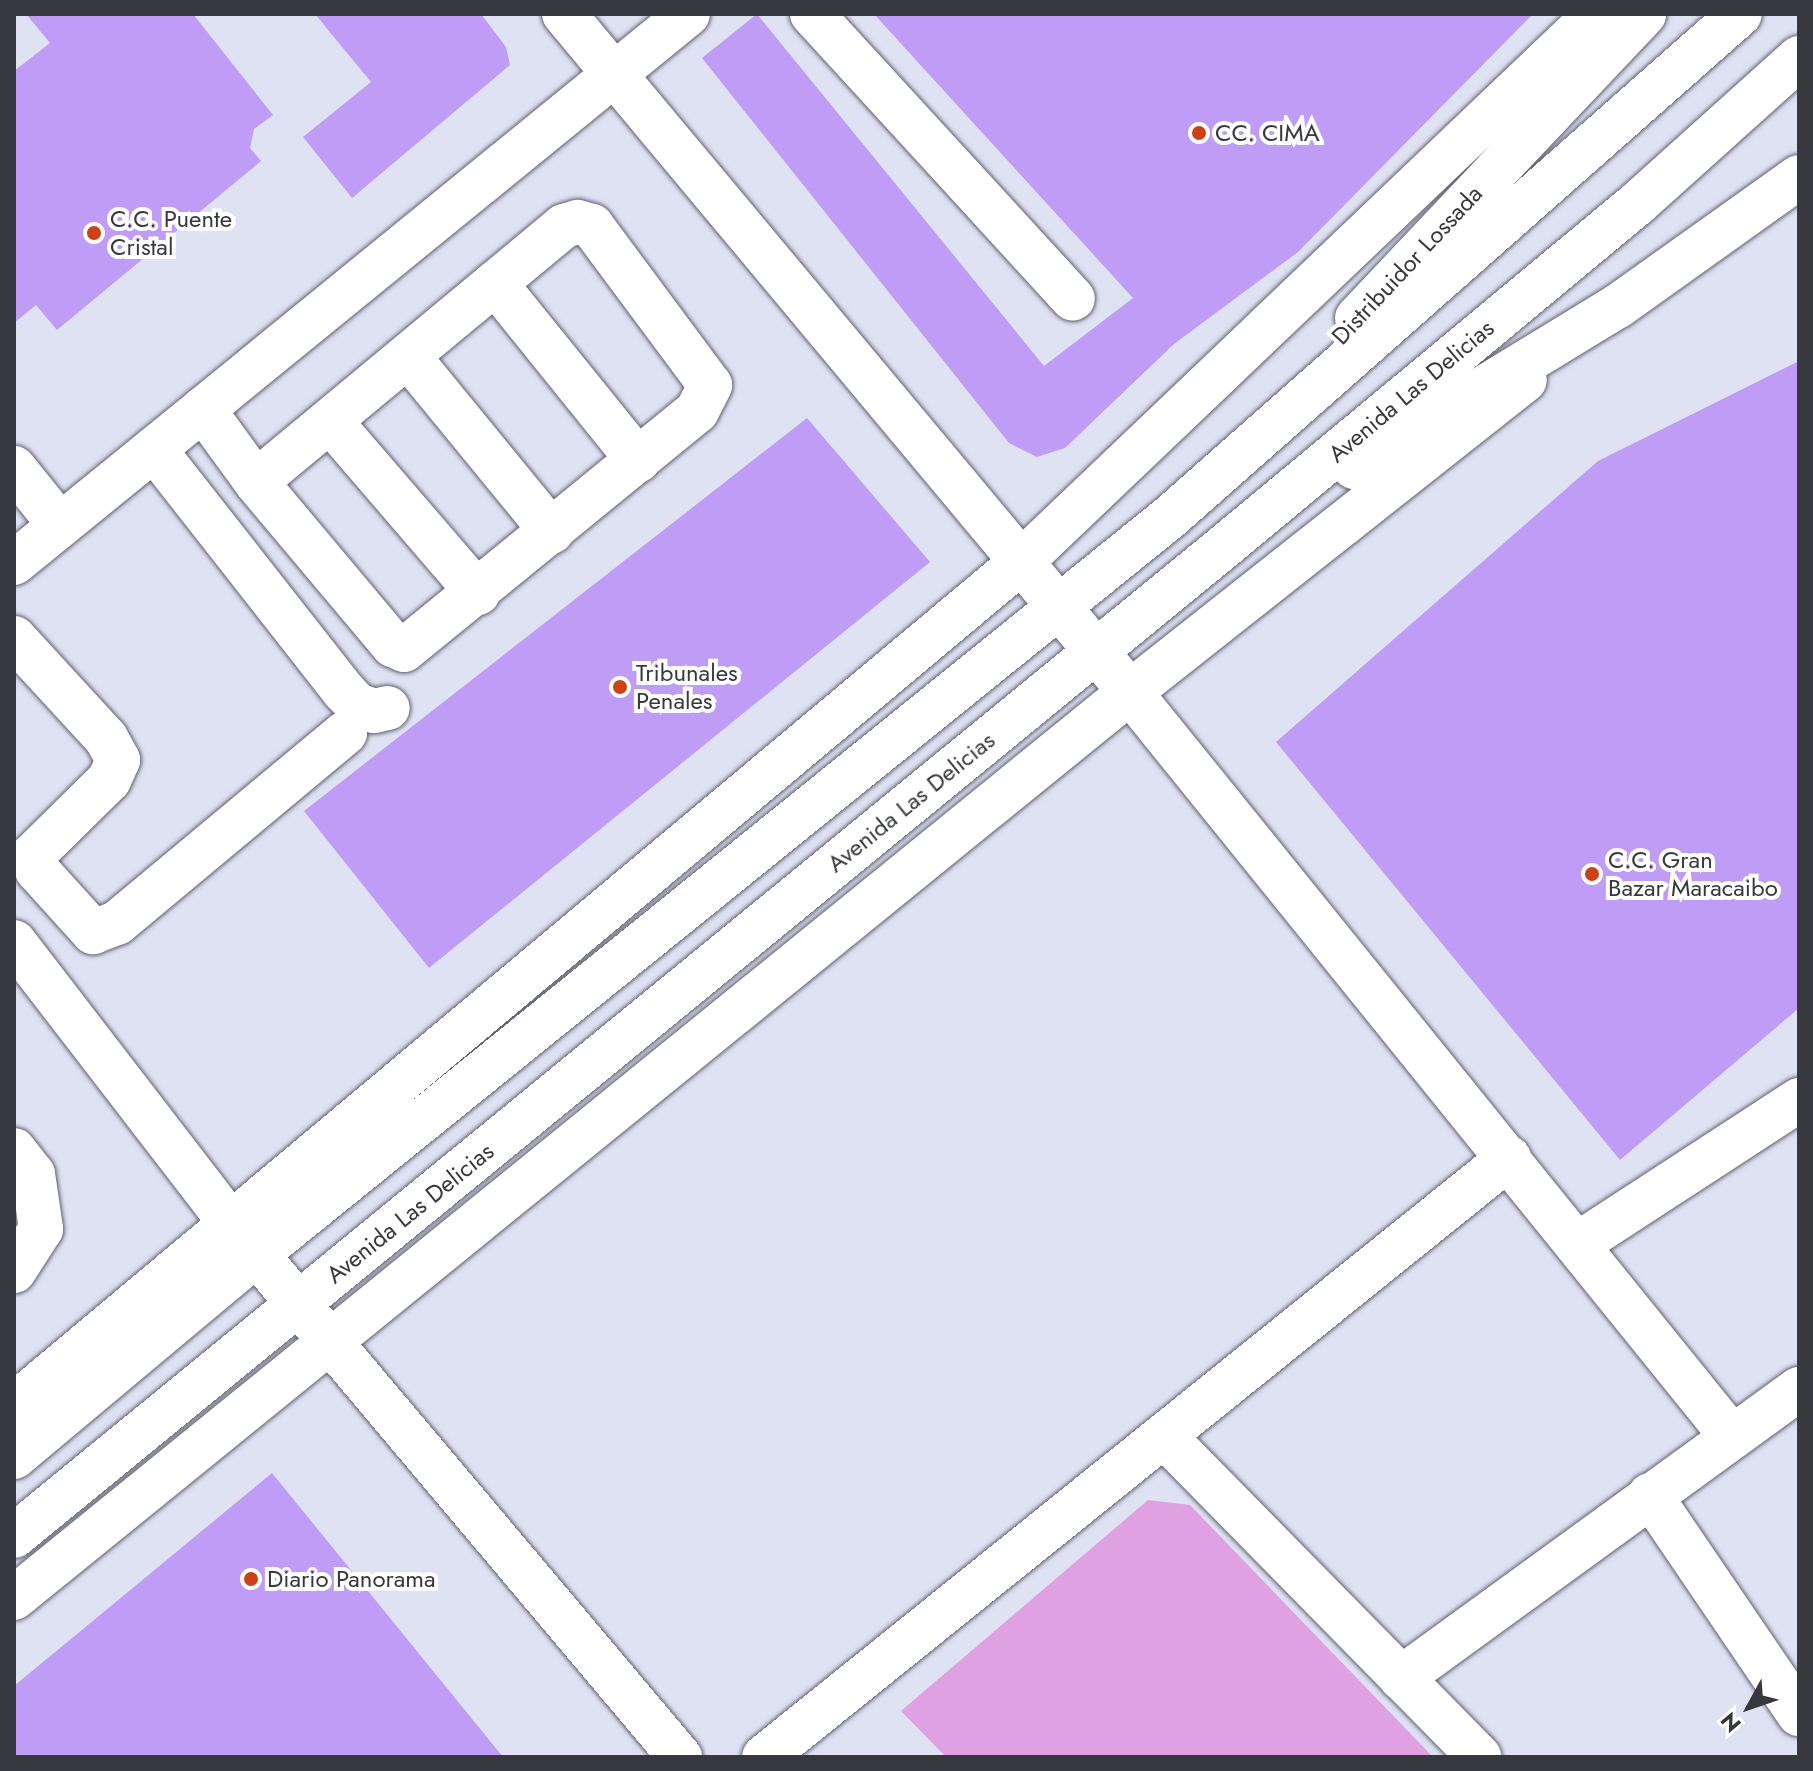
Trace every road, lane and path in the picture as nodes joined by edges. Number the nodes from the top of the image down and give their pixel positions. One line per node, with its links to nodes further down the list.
1 (564, 14): 8 (street)
2 (688, 14): 8 (street)
3 (812, 14): 11 (street)
4 (1596, 14): 24 (street)
5 (1644, 14): 20 (street, Distribuidor Lossada)
6 (1740, 14): 20 (street)
7 (1799, 58): 23 (street, Avenida Las Delicias)
8 (614, 74): 14 (street); 24 (street)
9 (1799, 177): 12 (street)
10 (495, 283): 13 (street); 17 (street); 17 (street)
11 (1073, 299)
12 (1618, 306): 23 (street); 30 (street, Avenida Las Delicias)
13 (408, 356): 15 (street); 22 (street)
14 (203, 409): 16 (street); 19 (street)
15 (330, 421): 19 (street); 26 (street)
16 (154, 449): 21 (street); 31 (street)
17 (638, 460): 22 (street)
18 (14, 468): 21 (street)
19 (256, 482): 26 (street)
20 (1170, 517): 27 (street)
21 (60, 525): 25 (street)
22 (552, 532): 26 (street)
23 (1226, 545): 29 (street, Avenida Las Delicias)
24 (1021, 562): 27 (street); 37 (street)
25 (14, 563)
26 (478, 593)
27 (1059, 607): 29 (street); 37 (street)
28 (14, 638): 32 (street)
29 (1096, 651): 30 (street); 40 (street, Avenida Las Delicias)
30 (1130, 692): 36 (street); 41 (street, Avenida Las Delicias)
31 (388, 708)
32 (345, 733)
33 (14, 942): 37 (street)
34 (1799, 1100): 38 (street)
35 (14, 1150): 39 (street)
36 (1509, 1158): 38 (street); 44 (street)
37 (245, 1240): 40 (street); 43 (street); 46 (street)
38 (1578, 1244): 45 (street)
39 (14, 1271)
40 (300, 1303): 41 (street); 48 (street, Avenida Las Delicias)
41 (330, 1338): 49 (street, Avenida Las Delicias); 52 (street)
42 (1799, 1389): 45 (street)
43 (14, 1405)
44 (1164, 1436): 50 (street); 53 (street)
45 (1732, 1437): 47 (street)
46 (14, 1457)
47 (1650, 1495): 50 (street); 51 (street)
48 (14, 1536)
49 (14, 1598)
50 (1401, 1678): 54 (street)
51 (1799, 1714)
52 (680, 1757)
53 (764, 1757)
54 (1479, 1757)

